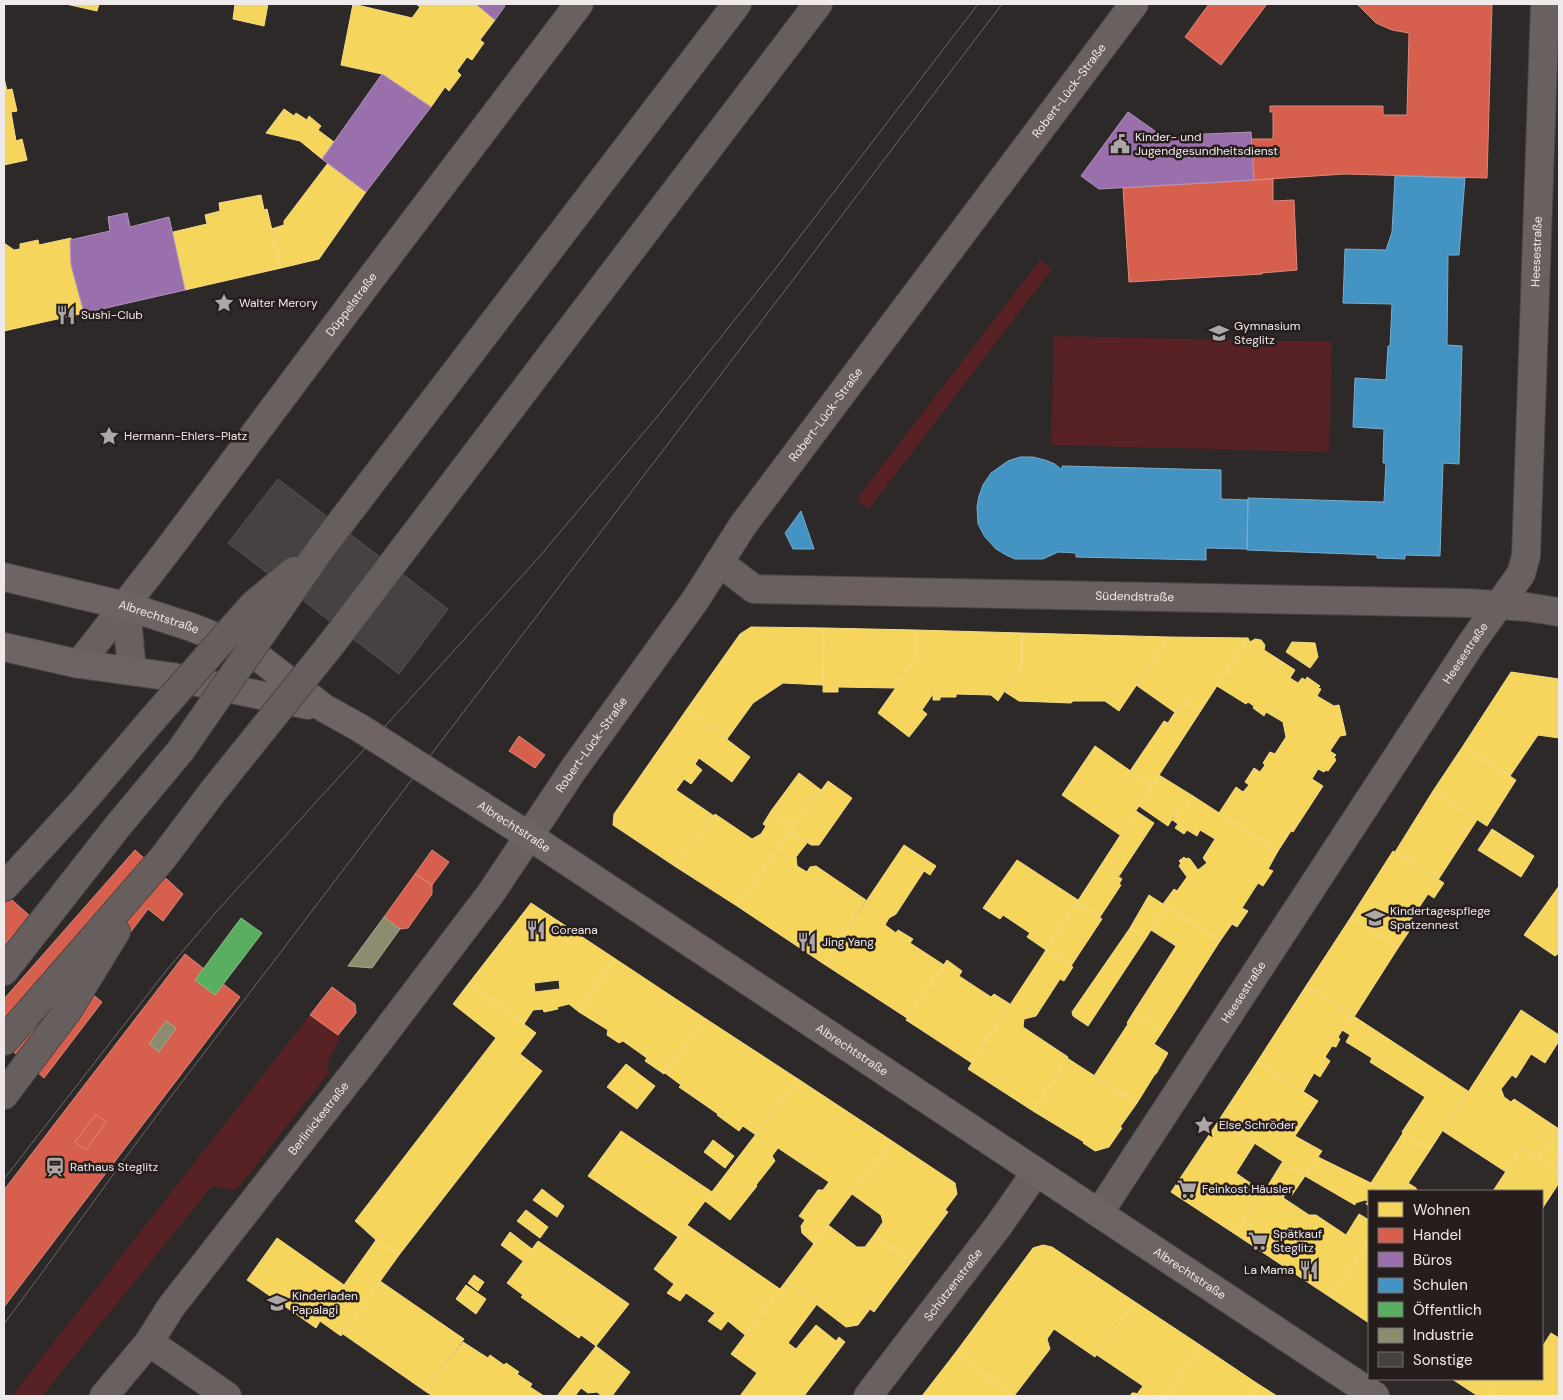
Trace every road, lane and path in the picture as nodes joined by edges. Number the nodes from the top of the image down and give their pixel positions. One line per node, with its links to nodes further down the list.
1 (579, 4): 11 (street, Düppelstraße)
2 (737, 4): 7 (highway)
3 (818, 4): 18 (highway, bridge)
4 (1134, 4): 8 (street, Robert-Lück-Straße)
5 (1546, 4): 6 (street, Heesestraße)
6 (1549, 202): 10 (street, Heesestraße)
7 (322, 547): 19 (highway, bridge); 20 (highway, bridge)
8 (719, 562): 10 (street, Südendstraße); 17 (street, Robert-Lück-Straße)
9 (4, 577): 11 (main road, Albrechtstraße)
10 (1500, 604): 12 (street, Südendstraße); 24 (street, Heesestraße)
11 (126, 606): 14 (street, Düppelstraße); 15 (street); 16 (main road, Albrechtstraße)
12 (1559, 612)
13 (4, 647): 14 (main road, Albrechtstraße)
14 (79, 664): 15 (main road, Albrechtstraße)
15 (132, 670): 16 (main road, Albrechtstraße)
16 (324, 708): 17 (main road, Albrechtstraße)
17 (529, 836): 23 (main road, Albrechtstraße); 25 (street, Berlinickestraße)
18 (162, 859): 21 (highway); 22 (highway)
19 (4, 887)
20 (4, 971)
21 (4, 1041)
22 (4, 1095)
23 (1036, 1172): 24 (main road, Albrechtstraße); 28 (street, Schützenstraße)
24 (1099, 1213): 29 (main road, Albrechtstraße)
25 (149, 1342): 26 (street, Berlinickestraße); 27 (street)
26 (104, 1396)
27 (227, 1396)
28 (868, 1396)
29 (1376, 1396)

